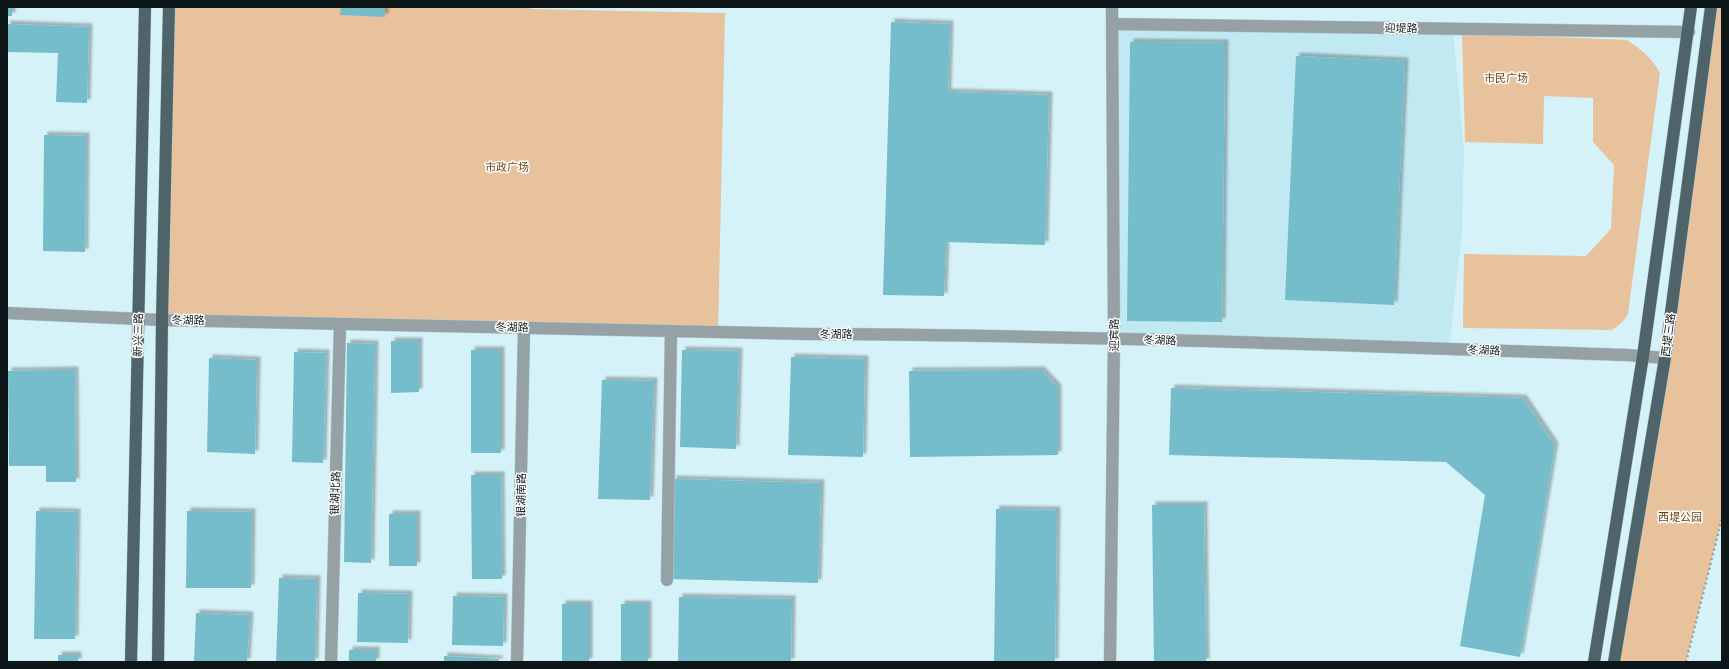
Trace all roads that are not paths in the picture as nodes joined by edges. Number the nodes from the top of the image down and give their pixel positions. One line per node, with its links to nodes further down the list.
1 (145, 7): 9 (main road, 新兴三路)
2 (169, 7): 10 (main road)
3 (1112, 7): 6 (street, 迎宾路)
4 (1691, 7): 7 (main road, 西堤三路)
5 (1711, 7): 16 (main road, 西堤三路)
6 (1112, 24): 7 (street, 迎堤路); 14 (street, 迎宾路)
7 (1689, 32): 15 (main road, 西堤三路)
8 (7, 313): 9 (street, 冬湖路)
9 (138, 319): 10 (street, 冬湖路); 18 (main road, 新兴三路)
10 (162, 320): 11 (street, 冬湖路); 19 (main road)
11 (340, 324): 12 (street, 冬湖路); 20 (street, 银湖北路)
12 (524, 328): 13 (street, 冬湖路); 21 (street, 银湖南路)
13 (671, 331): 14 (street, 冬湖路); 17 (street)
14 (1114, 338): 15 (street, 冬湖路); 22 (street, 迎宾路)
15 (1643, 356): 16 (street, 冬湖路); 23 (main road, 西堤三路)
16 (1665, 358): 24 (main road, 西堤三路)
17 (667, 580)
18 (131, 662)
19 (158, 662)
20 (330, 662)
21 (517, 662)
22 (1110, 662)
23 (1594, 662)
24 (1614, 662)

